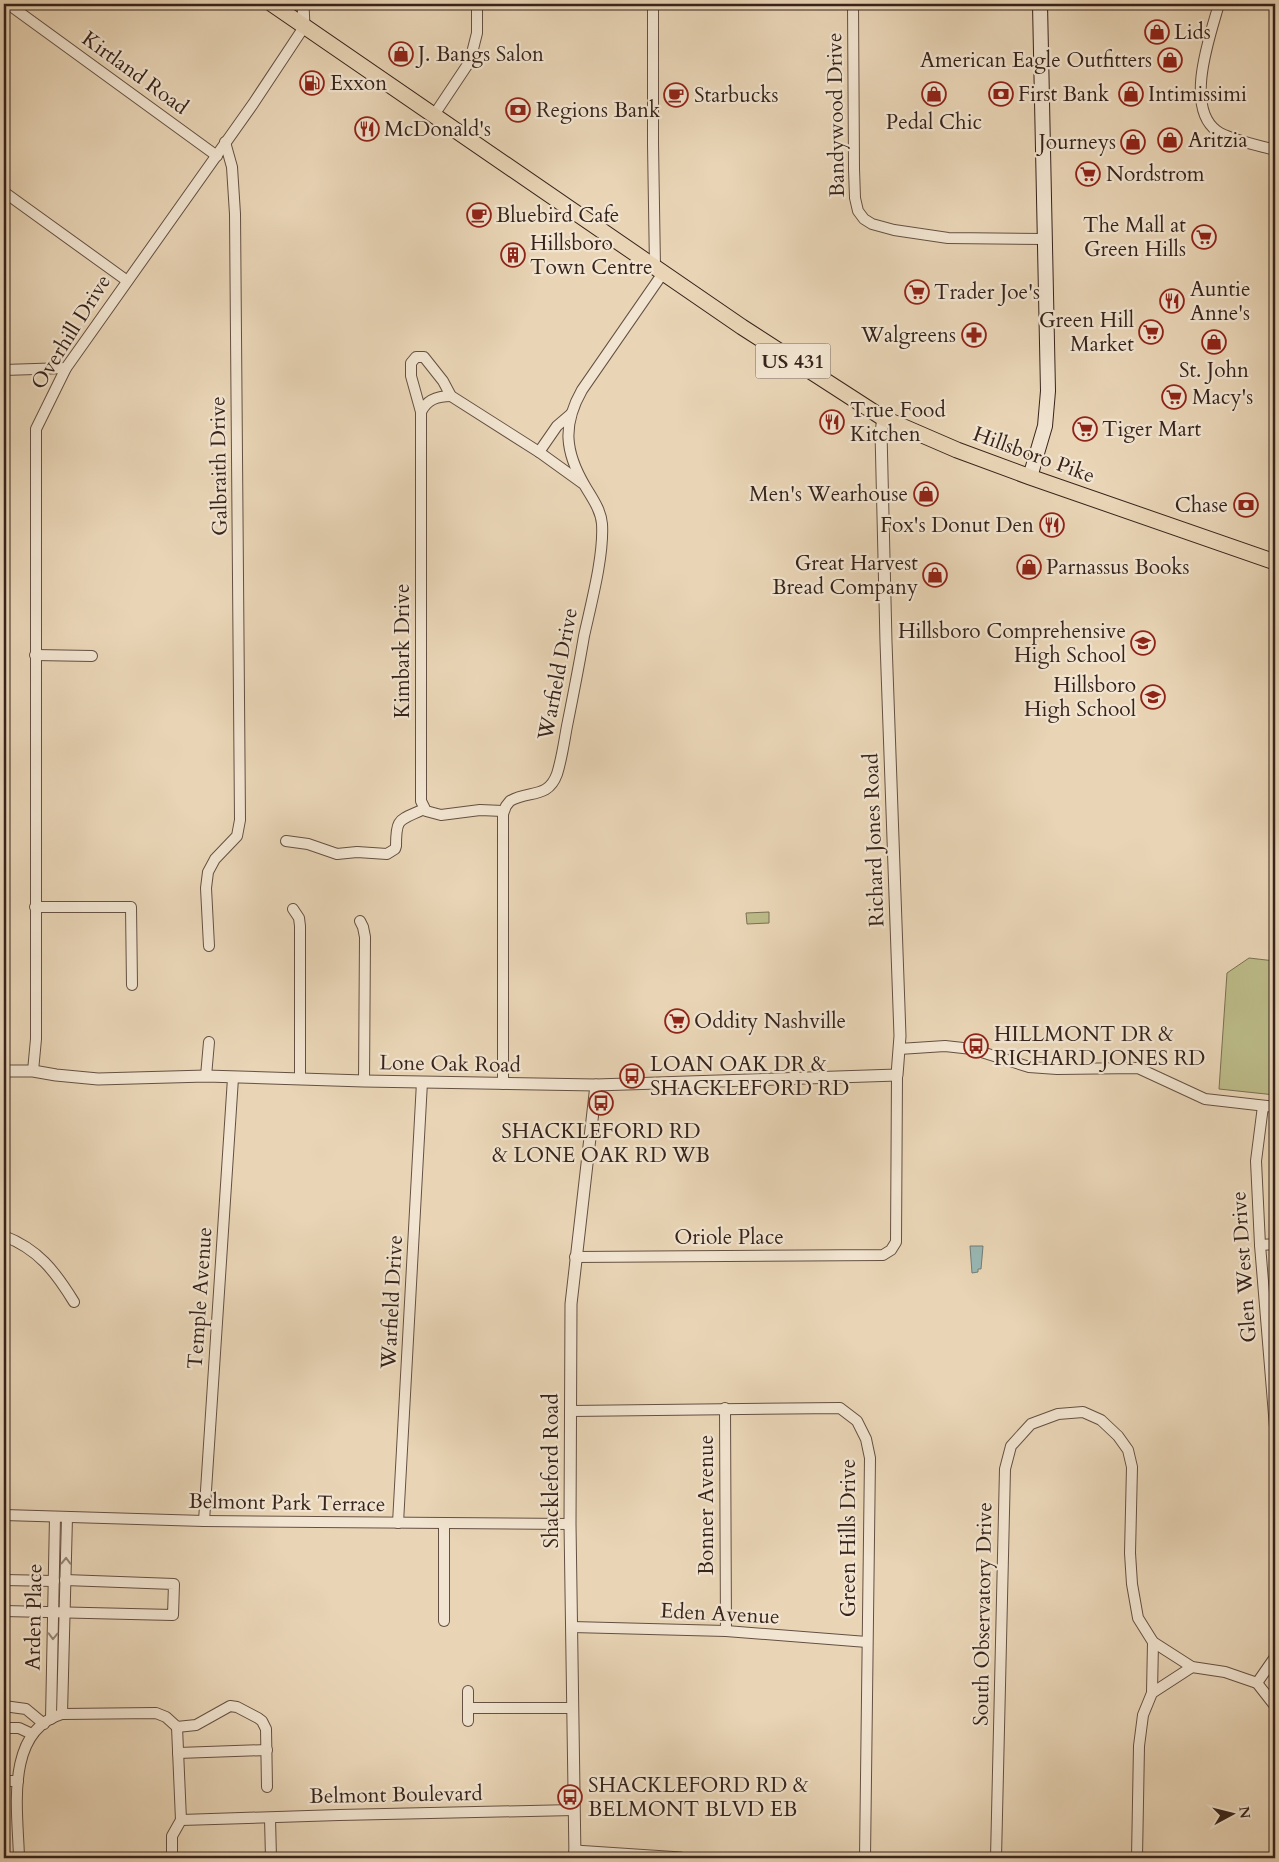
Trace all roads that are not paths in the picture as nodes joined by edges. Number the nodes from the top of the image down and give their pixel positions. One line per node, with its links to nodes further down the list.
1 (8, 4): 13 (street, Kirtland Road)
2 (272, 4): 9 (main road, Hillsboro Pike / US 431)
3 (304, 4): 9 (street)
4 (478, 4): 10 (street)
5 (653, 4): 16 (street)
6 (853, 4): 15 (street, Bandywood Drive)
7 (1040, 4): 15 (main road)
8 (1219, 4): 12 (street)
9 (304, 27): 10 (main road, Hillsboro Pike / US 431); 11 (street, Overhill Drive)
10 (434, 115): 16 (main road, Hillsboro Pike / US 431)
11 (225, 142): 13 (street, Overhill Drive); 36 (street, Galbraith Drive)
12 (1275, 150)
13 (216, 156): 17 (street, Overhill Drive)
14 (4, 192): 17 (street)
15 (1044, 239): 25 (main road)
16 (659, 270): 22 (street, Warfield Drive); 23 (main road, Hillsboro Pike / US 431)
17 (126, 280): 18 (street, Overhill Drive)
18 (66, 368): 19 (street); 28 (street, Overhill Drive)
19 (4, 370)
20 (451, 396): 21 (street); 21 (street, Kimbark Drive); 24 (street, Kimbark Drive)
21 (422, 412): 30 (street, Kimbark Drive)
22 (571, 414): 24 (street); 26 (street, Warfield Drive)
23 (883, 418): 25 (main road, Hillsboro Pike / US 431); 39 (street, Richard Jones Road)
24 (538, 452): 26 (street, Kimbark Drive)
25 (1030, 477): 27 (main road, Hillsboro Pike / US 431)
26 (584, 485): 31 (street, Warfield Drive)
27 (1275, 562)
28 (35, 655): 29 (street); 33 (street, Overhill Drive)
29 (92, 656)
30 (424, 809): 31 (street); 32 (street)
31 (504, 811): 48 (street)
32 (286, 841)
33 (35, 907): 37 (street); 41 (street, Overhill Drive)
34 (293, 909): 45 (street)
35 (360, 921): 46 (street)
36 (209, 946)
37 (132, 986)
38 (209, 1042): 43 (street)
39 (899, 1049): 42 (street, Richard Jones Road); 50 (street)
40 (4, 1071): 41 (street, Lone Oak Road)
41 (33, 1071): 43 (street, Lone Oak Road)
42 (897, 1075): 49 (street, Lone Oak Road); 55 (street, Richard Jones Road)
43 (206, 1076): 44 (street, Lone Oak Road)
44 (233, 1078): 45 (street, Lone Oak Road); 64 (street, Temple Avenue)
45 (300, 1079): 46 (street, Lone Oak Road)
46 (364, 1081): 47 (street, Lone Oak Road)
47 (422, 1082): 48 (street, Lone Oak Road); 65 (street, Warfield Drive)
48 (503, 1084): 49 (street, Lone Oak Road)
49 (596, 1085): 56 (street, Shackleford Road)
50 (1263, 1106): 51 (street); 54 (street, Glen West Drive)
51 (1275, 1107)
52 (4, 1236): 57 (street)
53 (1275, 1244): 54 (street)
54 (1260, 1245): 60 (street, Glen West Drive)
55 (883, 1255): 56 (street, Oriole Place)
56 (575, 1257): 59 (street, Shackleford Road)
57 (74, 1302)
58 (725, 1408): 59 (street, Green Hills Drive); 76 (street, Bonner Avenue); 77 (street, Green Hills Drive)
59 (570, 1411): 67 (street, Shackleford Road)
60 (1275, 1427)
61 (4, 1515): 62 (street, Belmont Park Terrace)
62 (56, 1517): 63 (street, Belmont Park Terrace); 70 (street, Arden Place)
63 (67, 1517): 64 (street, Belmont Park Terrace); 69 (street, Arden Place, one-way to 63)
64 (204, 1521): 65 (street, Belmont Park Terrace)
65 (398, 1523): 66 (street, Belmont Park Terrace)
66 (444, 1524): 67 (street, Belmont Park Terrace); 74 (street)
67 (570, 1524): 75 (street, Shackleford Road)
68 (4, 1580): 70 (street)
69 (65, 1580): 73 (street, Arden Place); 73 (street)
70 (54, 1581): 72 (street, Arden Place)
71 (4, 1611): 72 (street)
72 (53, 1612): 73 (street); 90 (street, Arden Place, one-way to 90)
73 (64, 1612): 88 (street, Arden Place)
74 (444, 1621)
75 (572, 1627): 76 (street, Eden Avenue); 87 (street, Shackleford Road)
76 (726, 1631): 77 (street, Eden Avenue)
77 (867, 1642): 107 (street, Green Hills Drive)
78 (1154, 1642): 80 (street); 83 (street); 108 (street, South Observatory Drive)
79 (1275, 1657): 81 (street)
80 (1192, 1667): 81 (street); 83 (street)
81 (1257, 1682): 85 (street)
82 (468, 1692): 86 (street)
83 (1152, 1693): 109 (street)
84 (4, 1706): 90 (street)
85 (1275, 1706)
86 (468, 1708): 87 (street); 89 (street)
87 (573, 1708): 99 (street, Shackleford Road)
88 (62, 1714): 90 (street); 91 (street)
89 (468, 1721)
90 (47, 1722): 93 (street)
91 (177, 1727): 94 (street); 95 (street)
92 (4, 1728): 93 (street)
93 (32, 1734): 97 (street)
94 (267, 1750): 95 (street); 98 (street)
95 (178, 1753): 101 (street)
96 (4, 1781): 97 (street)
97 (18, 1781): 103 (street)
98 (267, 1787)
99 (574, 1810): 100 (street, Belmont Boulevard); 102 (street, Shackleford Road)
100 (270, 1818): 101 (street, Belmont Boulevard); 105 (street)
101 (181, 1820): 104 (street)
102 (575, 1855): 106 (street)
103 (19, 1858)
104 (172, 1858)
105 (271, 1858)
106 (681, 1858)
107 (865, 1858)
108 (996, 1858)
109 (1137, 1858)

